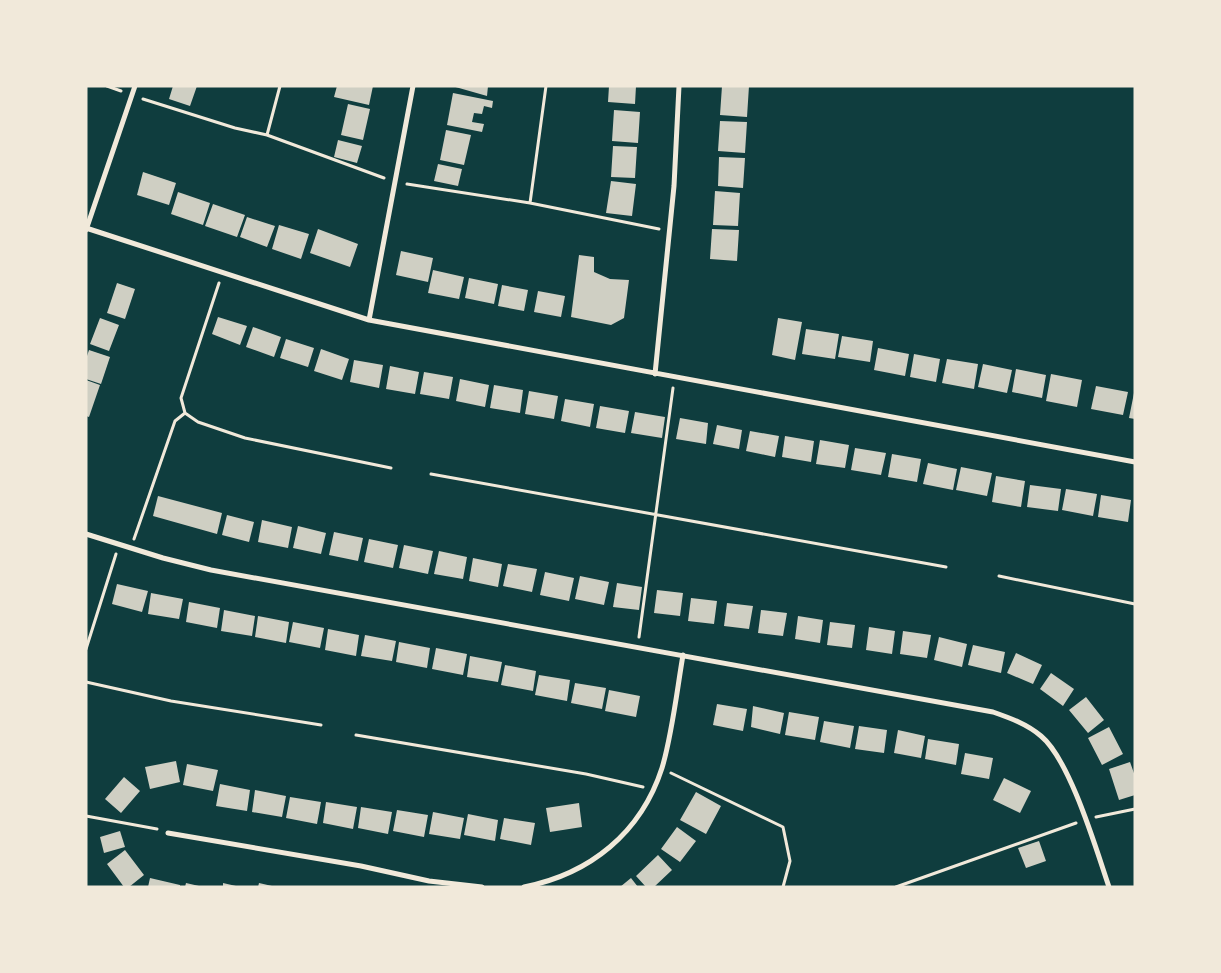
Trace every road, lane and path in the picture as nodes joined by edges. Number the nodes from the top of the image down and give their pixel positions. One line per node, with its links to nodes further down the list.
1 (135, 86): 6 (street)
2 (280, 86): 7 (path)
3 (413, 86): 8 (street)
4 (546, 86): 9 (path)
5 (679, 86): 11 (street)
6 (132, 96): 7 (path); 10 (street)
7 (267, 135): 8 (path)
8 (395, 182): 9 (path); 13 (street)
9 (530, 203): 11 (path)
10 (86, 229): 12 (street)
11 (669, 231): 14 (street)
12 (223, 273): 13 (street); 16 (path)
13 (369, 320): 14 (street)
14 (655, 374): 15 (street)
15 (674, 378): 17 (street); 20 (path)
16 (184, 413): 18 (path); 23 (path)
17 (1135, 462)
18 (391, 468)
19 (431, 474): 20 (path)
20 (656, 514): 24 (path); 27 (path)
21 (86, 534): 22 (street)
22 (120, 544): 23 (street); 28 (path)
23 (132, 547): 27 (street)
24 (946, 567)
25 (999, 576): 26 (path)
26 (1135, 604)
27 (638, 647): 29 (street)
28 (86, 649)
29 (683, 655): 33 (street); 37 (street)
30 (86, 682): 31 (path)
31 (320, 725)
32 (356, 735): 34 (path)
33 (662, 768): 34 (street); 41 (path)
34 (652, 790): 40 (street)
35 (1135, 809): 37 (path)
36 (86, 816): 38 (path)
37 (1085, 819): 42 (path); 43 (street)
38 (168, 833): 39 (street)
39 (482, 887)
40 (524, 887)
41 (784, 887)
42 (896, 887)
43 (1109, 887)

